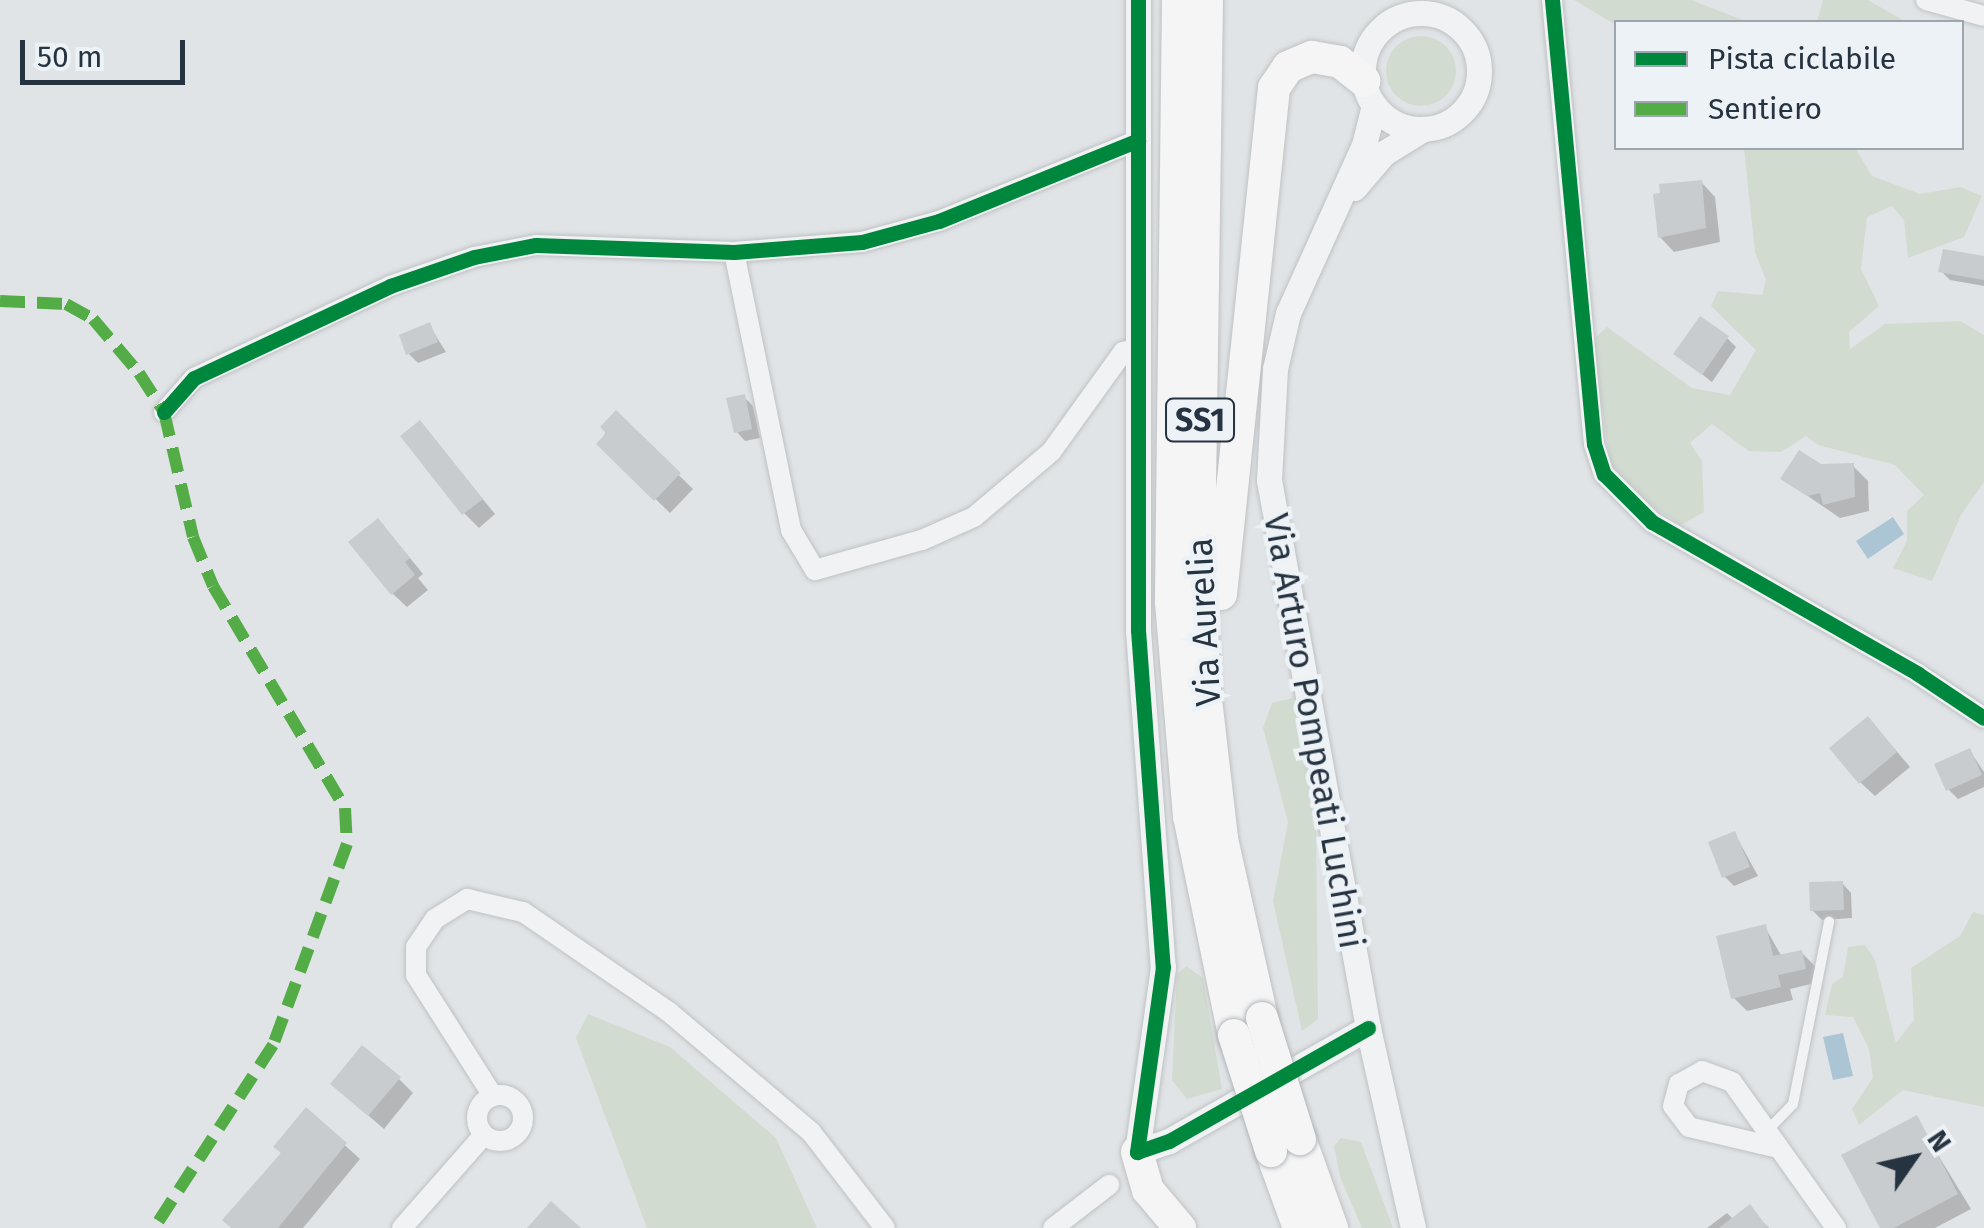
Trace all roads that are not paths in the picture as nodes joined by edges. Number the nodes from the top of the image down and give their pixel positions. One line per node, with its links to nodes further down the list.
1 (1138, 0): 12 (street)
2 (1178, 0): 20 (highway, Via Aurelia / SS1)
3 (1207, 0): 18 (highway, Via Aurelia / SS1)
4 (1391, 0): 9 (street)
5 (1552, 0): 17 (street)
6 (1926, 0): 8 (street)
7 (1431, 7): 9 (street); 11 (street)
8 (1984, 16)
9 (1382, 27): 10 (street)
10 (1369, 93): 11 (street); 13 (street, Via Arturo Pompeati Luchini); 18 (highway)
11 (1423, 130): 13 (street, Via Arturo Pompeati Luchini)
12 (1138, 140): 14 (street); 15 (street)
13 (1318, 236): 21 (street, Via Arturo Pompeati Luchini)
14 (734, 252): 15 (street); 16 (street)
15 (1136, 349): 26 (street)
16 (164, 412)
17 (1984, 718)
18 (1222, 838): 20 (highway, Via Aurelia / SS1)
19 (1829, 922): 24 (lane)
20 (1248, 1027): 25 (highway, Via Aurelia / SS1, bridge)
21 (1368, 1028): 26 (street); 34 (street, Via Arturo Pompeati Luchini)
22 (492, 1096): 23 (street); 23 (street); 29 (street)
23 (484, 1135): 28 (street)
24 (1769, 1140): 24 (street); 35 (street)
25 (1286, 1145): 32 (highway, Via Aurelia / SS1); 33 (highway, Via Aurelia / SS1)
26 (1137, 1152): 31 (highway)
27 (1109, 1185): 30 (street)
28 (402, 1228)
29 (885, 1228)
30 (1053, 1228)
31 (1180, 1228)
32 (1300, 1228)
33 (1332, 1228)
34 (1413, 1228)
35 (1836, 1228)

